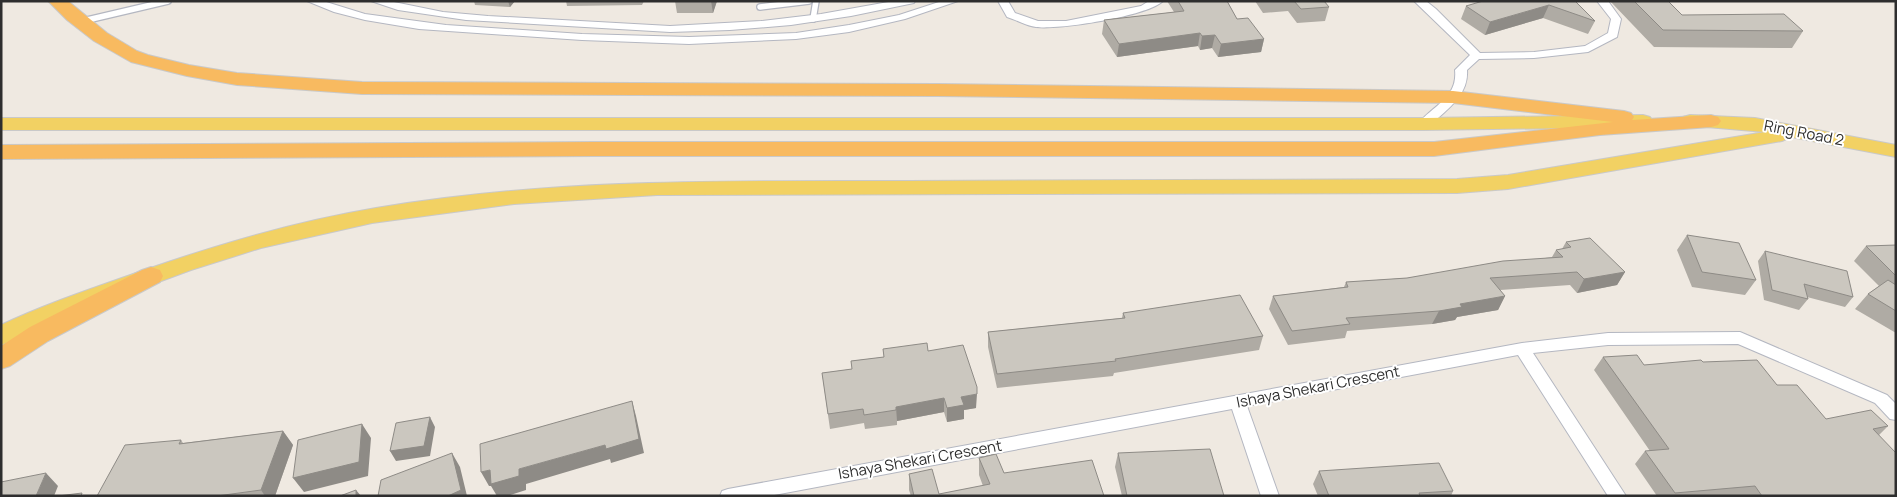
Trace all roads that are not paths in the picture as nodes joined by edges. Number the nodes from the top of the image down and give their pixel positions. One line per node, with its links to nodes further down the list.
1 (57, 1): 15 (highway)
2 (168, 1): 15 (lane)
3 (312, 1): 8 (street)
4 (376, 1): 14 (street)
5 (809, 1): 13 (lane)
6 (816, 1): 14 (lane)
7 (910, 1): 14 (street)
8 (953, 1)
9 (1003, 1): 10 (street)
10 (1158, 1)
11 (1420, 1): 16 (street)
12 (1602, 1): 16 (street)
13 (760, 7)
14 (813, 19)
15 (80, 22): 17 (highway)
16 (1477, 56): 17 (street)
17 (1453, 97): 18 (highway); 21 (street)
18 (1661, 121): 19 (main road, Ring Road 2); 21 (main road, Ring Road 2)
19 (1711, 121): 22 (main road, Ring Road 2); 24 (highway)
20 (1, 124): 21 (main road, Ring Road 2)
21 (1424, 124)
22 (1798, 132): 23 (main road, Ring Road 2); 25 (main road)
23 (1896, 151)
24 (1, 152)
25 (151, 276): 26 (main road); 28 (highway)
26 (1, 336)
27 (1522, 350): 29 (street, Ishaya Shekari Crescent); 30 (street, Ishaya Shekari Crescent); 33 (street)
28 (1, 359)
29 (1238, 402): 31 (street, Ishaya Shekari Crescent); 32 (street)
30 (1896, 414)
31 (728, 496)
32 (1270, 496)
33 (1618, 496)

